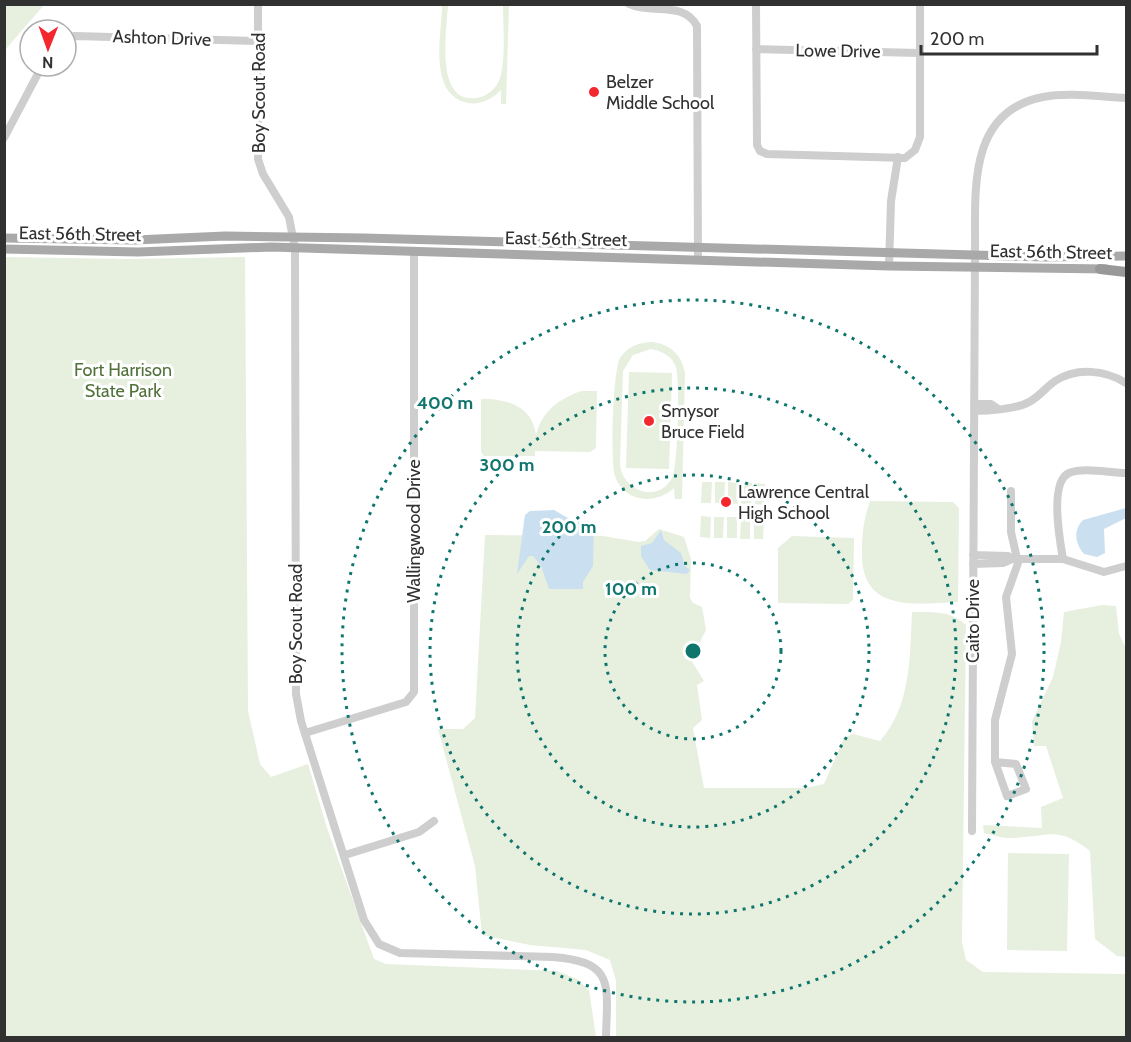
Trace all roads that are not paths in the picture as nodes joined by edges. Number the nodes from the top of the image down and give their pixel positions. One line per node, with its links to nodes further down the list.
1 (258, 4): 6 (street, Boy Scout Road)
2 (629, 4): 16 (street)
3 (756, 4): 7 (street)
4 (920, 4): 8 (street)
5 (78, 36): 6 (street, Ashton Drive)
6 (258, 41): 13 (street, Boy Scout Road)
7 (756, 49): 8 (street, Lowe Drive); 12 (street)
8 (919, 53): 12 (street)
9 (36, 78): 11 (street)
10 (1126, 98): 24 (street, Caito Drive)
11 (4, 138)
12 (898, 157): 20 (street)
13 (293, 237): 14 (main road, East 56th Street); 15 (main road, East 56th Street); 18 (street, Boy Scout Road)
14 (4, 238)
15 (506, 243): 16 (main road, East 56th Street); 21 (street)
16 (697, 248): 20 (main road, East 56th Street); 23 (street)
17 (4, 249): 18 (main road, East 56th Street)
18 (295, 249): 19 (main road, East 56th Street); 36 (street, Boy Scout Road)
19 (414, 252): 21 (main road, East 56th Street); 36 (street, Wallingwood Drive)
20 (890, 253): 24 (main road, East 56th Street); 25 (street)
21 (506, 255): 23 (main road, East 56th Street)
22 (1126, 256): 24 (main road, East 56th Street)
23 (698, 260): 25 (main road, East 56th Street)
24 (975, 261): 25 (main road, East 56th Street); 26 (main road, East 56th Street); 29 (street, Caito Drive)
25 (889, 266)
26 (1100, 269): 27 (highway)
27 (1126, 271)
28 (1126, 383): 29 (street)
29 (974, 408): 33 (street, Caito Drive)
30 (1126, 473): 34 (street)
31 (1011, 491): 32 (street)
32 (1015, 559): 33 (street); 34 (street); 37 (street)
33 (973, 560): 39 (street, Caito Drive)
34 (1063, 560): 35 (street)
35 (1126, 566)
36 (305, 733): 40 (street, Boy Scout Road)
37 (996, 762): 37 (street)
38 (434, 821): 40 (street)
39 (972, 831)
40 (345, 855): 41 (street, Boy Scout Road)
41 (606, 1038)

